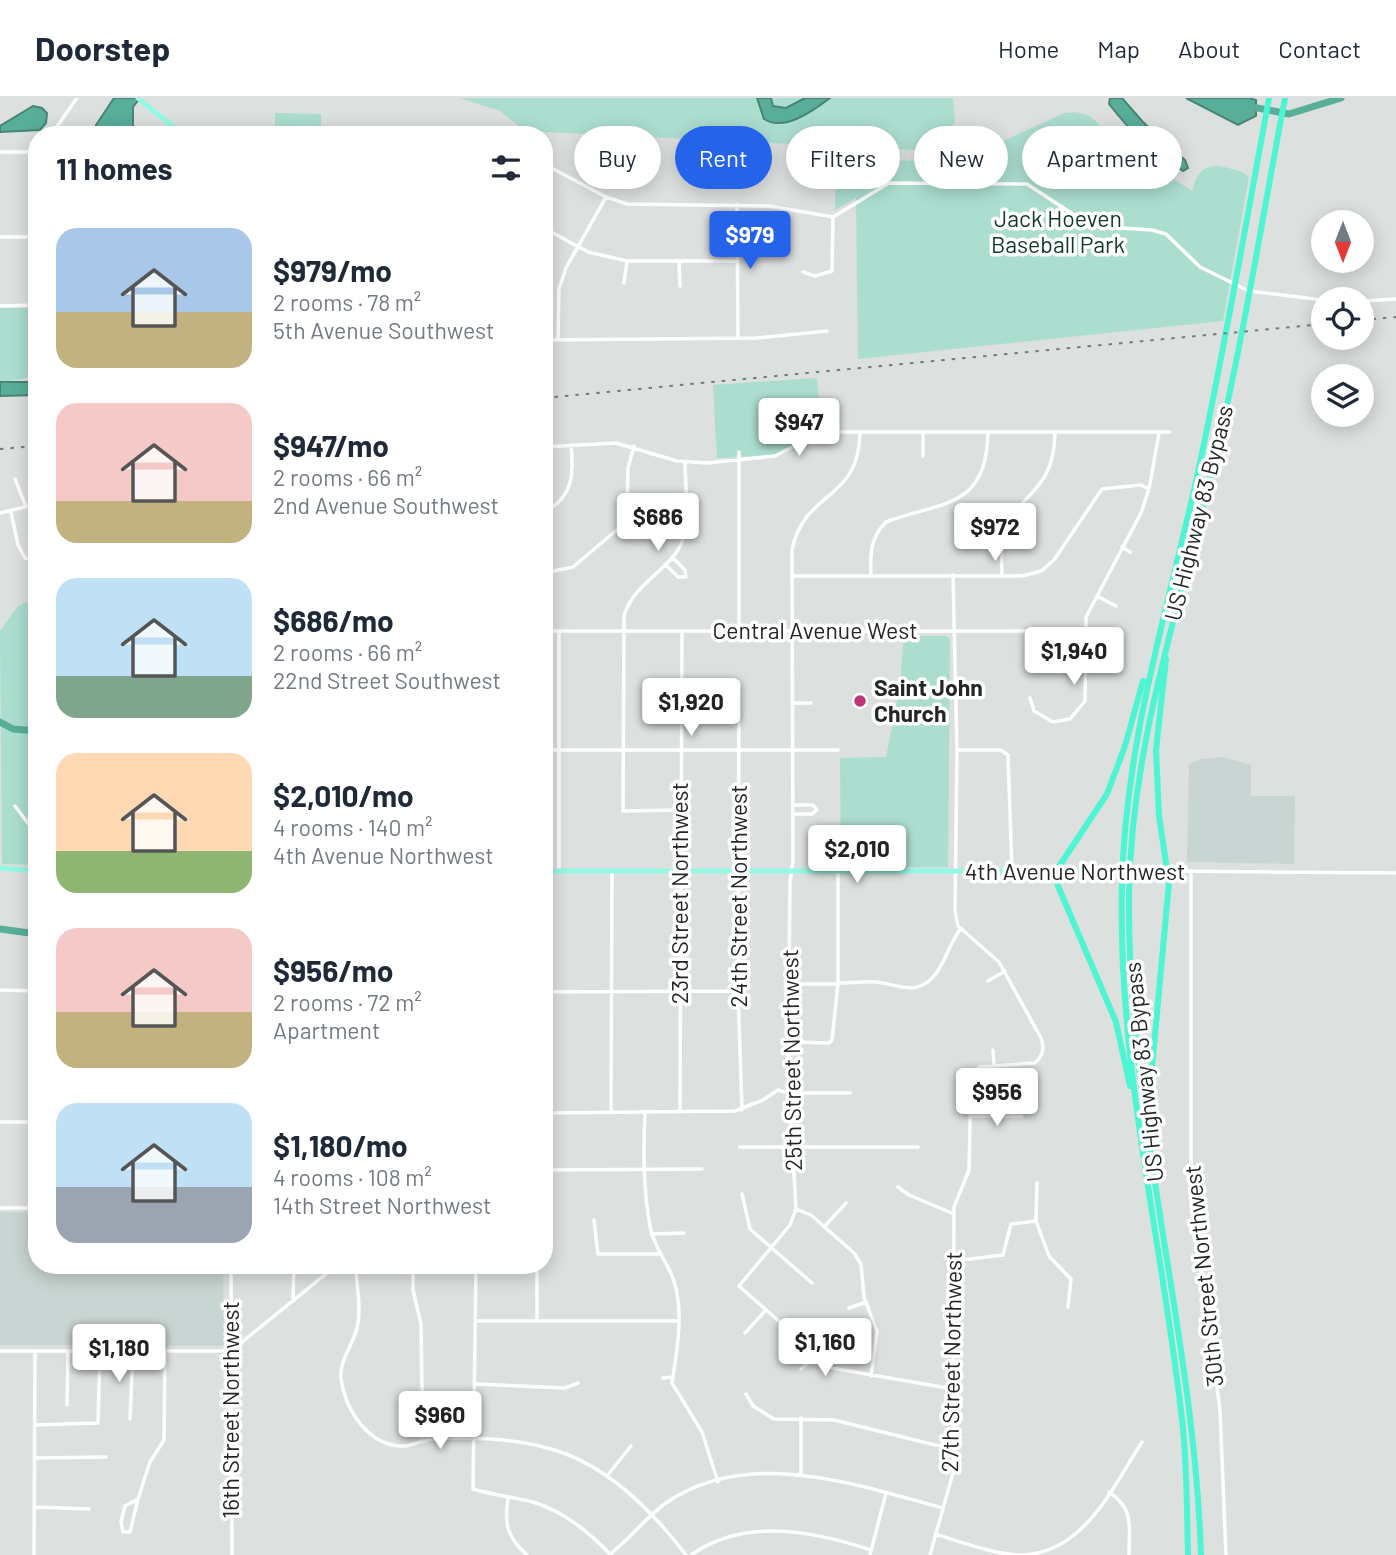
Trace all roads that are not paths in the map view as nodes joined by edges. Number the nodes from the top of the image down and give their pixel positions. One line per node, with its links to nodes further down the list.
1 (77, 98): 5 (street)
2 (1269, 98): 21 (highway, US Highway 83 Bypass)
3 (1285, 98): 24 (highway, US Highway 83 Bypass)
4 (140, 100): 6 (main road)
5 (57, 126)
6 (172, 126)
7 (0, 152): 8 (street)
8 (28, 152)
9 (553, 168): 10 (street)
10 (606, 197): 11 (street); 16 (street)
11 (737, 205): 12 (street); 18 (street)
12 (833, 217): 20 (street); 21 (street)
13 (553, 233): 16 (street)
14 (0, 237): 15 (street)
15 (28, 237)
16 (578, 246): 17 (street); 33 (street)
17 (627, 261): 19 (street); 22 (street)
18 (738, 261): 19 (street); 31 (street)
19 (680, 262): 23 (street)
20 (803, 272)
21 (1235, 282): 24 (street); 74 (highway, US Highway 83 Bypass)
22 (624, 283)
23 (680, 286)
24 (1249, 290): 25 (street); 73 (highway, US Highway 83 Bypass)
25 (1311, 298)
26 (1396, 299): 27 (street)
27 (1374, 300)
28 (28, 305): 29 (street)
29 (0, 306)
30 (827, 331): 31 (street)
31 (738, 338): 33 (street)
32 (553, 340): 33 (street)
33 (558, 340)
34 (860, 432): 35 (street); 45 (street); 61 (street, 25th Street Northwest)
35 (923, 432): 36 (street); 44 (street)
36 (988, 432): 37 (street); 62 (street)
37 (1055, 432): 38 (street); 60 (street)
38 (1159, 432): 39 (street); 48 (street)
39 (1170, 432)
40 (571, 445): 41 (street); 42 (street); 50 (street)
41 (553, 446)
42 (634, 446): 46 (street); 58 (street)
43 (739, 452): 45 (street)
44 (923, 456)
45 (740, 460): 46 (street); 71 (street)
46 (685, 462): 55 (street)
47 (15, 479): 49 (street)
48 (1149, 489): 53 (street); 60 (street)
49 (26, 508): 51 (street)
50 (553, 508)
51 (11, 512): 52 (street); 56 (street)
52 (0, 513)
53 (1122, 547): 54 (street); 63 (street)
54 (1130, 552)
55 (672, 556): 57 (street); 57 (street)
56 (28, 558)
57 (665, 564): 69 (street)
58 (553, 571)
59 (953, 575): 60 (street); 62 (street); 72 (street)
60 (1002, 575)
61 (792, 576): 62 (street); 67 (street, 25th Street Northwest)
62 (871, 576)
63 (1097, 596): 64 (street); 68 (street)
64 (1116, 606)
65 (553, 631): 66 (street, Central Avenue West)
66 (559, 631): 69 (street, Central Avenue West); 80 (street)
67 (792, 631): 71 (street, Central Avenue West); 72 (street, Central Avenue West); 78 (street, 25th Street Northwest)
68 (1086, 631): 72 (street, Central Avenue West); 76 (street)
69 (624, 632): 70 (street, Central Avenue West); 81 (street)
70 (682, 632): 71 (street, Central Avenue West); 82 (street, 23rd Street Northwest)
71 (740, 632)
72 (953, 632): 86 (street)
73 (1168, 636): 104 (highway); 136 (highway, US Highway 83 Bypass)
74 (1149, 670): 97 (highway); 132 (highway, US Highway 83 Bypass)
75 (739, 682): 83 (street, 24th Street Northwest)
76 (1030, 698)
77 (811, 703): 78 (street)
78 (792, 704): 84 (street, 25th Street Northwest)
79 (553, 750): 80 (street)
80 (559, 750): 81 (street); 95 (street)
81 (623, 750): 82 (street); 89 (street)
82 (680, 750): 83 (street); 89 (street, 23rd Street Northwest)
83 (739, 750): 84 (street); 100 (street, 24th Street Northwest)
84 (793, 750): 85 (street); 87 (street, 25th Street Northwest)
85 (838, 750)
86 (957, 750): 96 (street); 103 (street)
87 (793, 804): 90 (street, 25th Street Northwest); 90 (street)
88 (15, 806): 91 (street)
89 (681, 810): 99 (street, 23rd Street Northwest)
90 (793, 814): 101 (street, 25th Street Northwest)
91 (28, 823)
92 (0, 868): 93 (main road)
93 (28, 870)
94 (553, 871): 95 (main road, 4th Avenue Northwest)
95 (559, 871): 98 (main road, 4th Avenue Northwest)
96 (1012, 871): 97 (main road, 4th Avenue Northwest); 103 (main road, 4th Avenue Northwest)
97 (1055, 871): 104 (main road, 4th Avenue Northwest); 132 (highway)
98 (612, 872): 99 (main road, 4th Avenue Northwest); 114 (street)
99 (680, 872): 100 (main road, 4th Avenue Northwest); 115 (street, 23rd Street Northwest)
100 (739, 872): 101 (main road, 4th Avenue Northwest); 116 (street, 24th Street Northwest)
101 (791, 872): 102 (main road, 4th Avenue Northwest); 110 (street, 25th Street Northwest)
102 (838, 872): 103 (main road, 4th Avenue Northwest); 111 (street)
103 (956, 872): 107 (street)
104 (1169, 872): 105 (street, 4th Avenue Northwest); 136 (highway)
105 (1191, 872): 106 (street, 4th Avenue Northwest); 225 (street, 30th Street Northwest)
106 (1396, 873)
107 (961, 928): 108 (street); 111 (street)
108 (1005, 971): 109 (street); 120 (street)
109 (988, 981)
110 (789, 984): 111 (street); 118 (street, 25th Street Northwest)
111 (837, 984): 118 (street)
112 (0, 990): 113 (street)
113 (28, 990)
114 (612, 991): 115 (street); 117 (street); 124 (street)
115 (680, 991): 116 (street); 126 (street, 23rd Street Northwest)
116 (738, 991): 123 (street, 24th Street Northwest)
117 (553, 992)
118 (788, 1038): 121 (street, 25th Street Northwest)
119 (993, 1050): 120 (street)
120 (994, 1066): 128 (street)
121 (789, 1093): 122 (street); 123 (street); 134 (street, 25th Street Northwest)
122 (850, 1093)
123 (742, 1111): 126 (street)
124 (611, 1112): 125 (street); 127 (street)
125 (645, 1112): 126 (street); 139 (street)
126 (680, 1112)
127 (553, 1113)
128 (971, 1116): 129 (street); 147 (street, 27th Street Northwest)
129 (1022, 1116)
130 (0, 1122): 131 (street)
131 (28, 1122)
132 (1142, 1142): 223 (highway, US Highway 83 Bypass)
133 (740, 1147): 134 (street)
134 (793, 1147): 135 (street); 146 (street, 25th Street Northwest)
135 (918, 1147)
136 (1152, 1153): 224 (highway, US Highway 83 Bypass)
137 (702, 1169): 139 (street)
138 (553, 1170): 139 (street)
139 (644, 1170): 152 (street)
140 (1037, 1183): 149 (street)
141 (898, 1187): 147 (street)
142 (742, 1194): 153 (street)
143 (846, 1203): 150 (street)
144 (0, 1208): 145 (street)
145 (28, 1208)
146 (796, 1209): 150 (street); 153 (street)
147 (954, 1214): 155 (street, 27th Street Northwest)
148 (594, 1220): 154 (street)
149 (1036, 1222): 155 (street); 166 (street)
150 (824, 1227): 165 (street)
151 (684, 1233): 152 (street)
152 (652, 1234): 154 (street)
153 (771, 1249): 163 (street); 168 (street)
154 (659, 1254): 171 (street)
155 (954, 1261): 187 (street, 27th Street Northwest)
156 (231, 1274): 179 (street, 16th Street Northwest)
157 (294, 1274): 164 (street)
158 (325, 1274): 164 (street)
159 (357, 1274): 194 (street)
160 (413, 1274): 189 (street)
161 (476, 1274): 169 (street)
162 (537, 1274): 170 (street)
163 (812, 1283)
164 (293, 1299): 179 (street)
165 (866, 1302): 167 (street); 182 (street)
166 (1068, 1307)
167 (849, 1308)
168 (765, 1311): 172 (street); 180 (street)
169 (476, 1321): 170 (street); 186 (street)
170 (537, 1321): 171 (street)
171 (677, 1321): 183 (street)
172 (745, 1333)
173 (0, 1351): 174 (street)
174 (34, 1351): 175 (street); 193 (street)
175 (68, 1351): 176 (street); 190 (street)
176 (100, 1351): 177 (street); 193 (street)
177 (133, 1351): 178 (street); 192 (street)
178 (165, 1352): 179 (street); 206 (street)
179 (231, 1352): 217 (street, 16th Street Northwest)
180 (816, 1356): 181 (street); 182 (street)
181 (801, 1369)
182 (872, 1376): 187 (street)
183 (673, 1377): 184 (street); 202 (street)
184 (663, 1378)
185 (578, 1383): 186 (street)
186 (475, 1384): 189 (street)
187 (953, 1389): 197 (street, 27th Street Northwest)
188 (746, 1394): 191 (street)
189 (473, 1400): 194 (street)
190 (67, 1405)
191 (801, 1418): 197 (street); 200 (street)
192 (130, 1419)
193 (36, 1425): 199 (street)
194 (472, 1438): 201 (street); 205 (street)
195 (1142, 1442): 203 (street)
196 (631, 1446): 201 (street)
197 (953, 1446): 208 (street, 27th Street Northwest)
198 (106, 1457): 199 (street)
199 (35, 1458): 207 (street)
200 (801, 1475): 202 (street); 204 (street)
201 (607, 1476): 210 (street)
202 (718, 1482): 210 (street)
203 (1109, 1492): 215 (street); 222 (street)
204 (886, 1493): 208 (street); 213 (street)
205 (508, 1498): 214 (street); 218 (street)
206 (138, 1499): 206 (street)
207 (35, 1507): 209 (street); 216 (street)
208 (943, 1508): 211 (street, 27th Street Northwest)
209 (89, 1509)
210 (651, 1515): 214 (street); 219 (street)
211 (935, 1535): 212 (street); 220 (street, 27th Street Northwest)
212 (989, 1549): 215 (street); 221 (street)
213 (870, 1552): 219 (street)
214 (611, 1554)
215 (1039, 1554)
216 (34, 1555)
217 (232, 1555)
218 (527, 1555)
219 (688, 1555)
220 (930, 1555)
221 (987, 1555)
222 (1129, 1555)
223 (1188, 1555)
224 (1201, 1555)
225 (1226, 1555)

